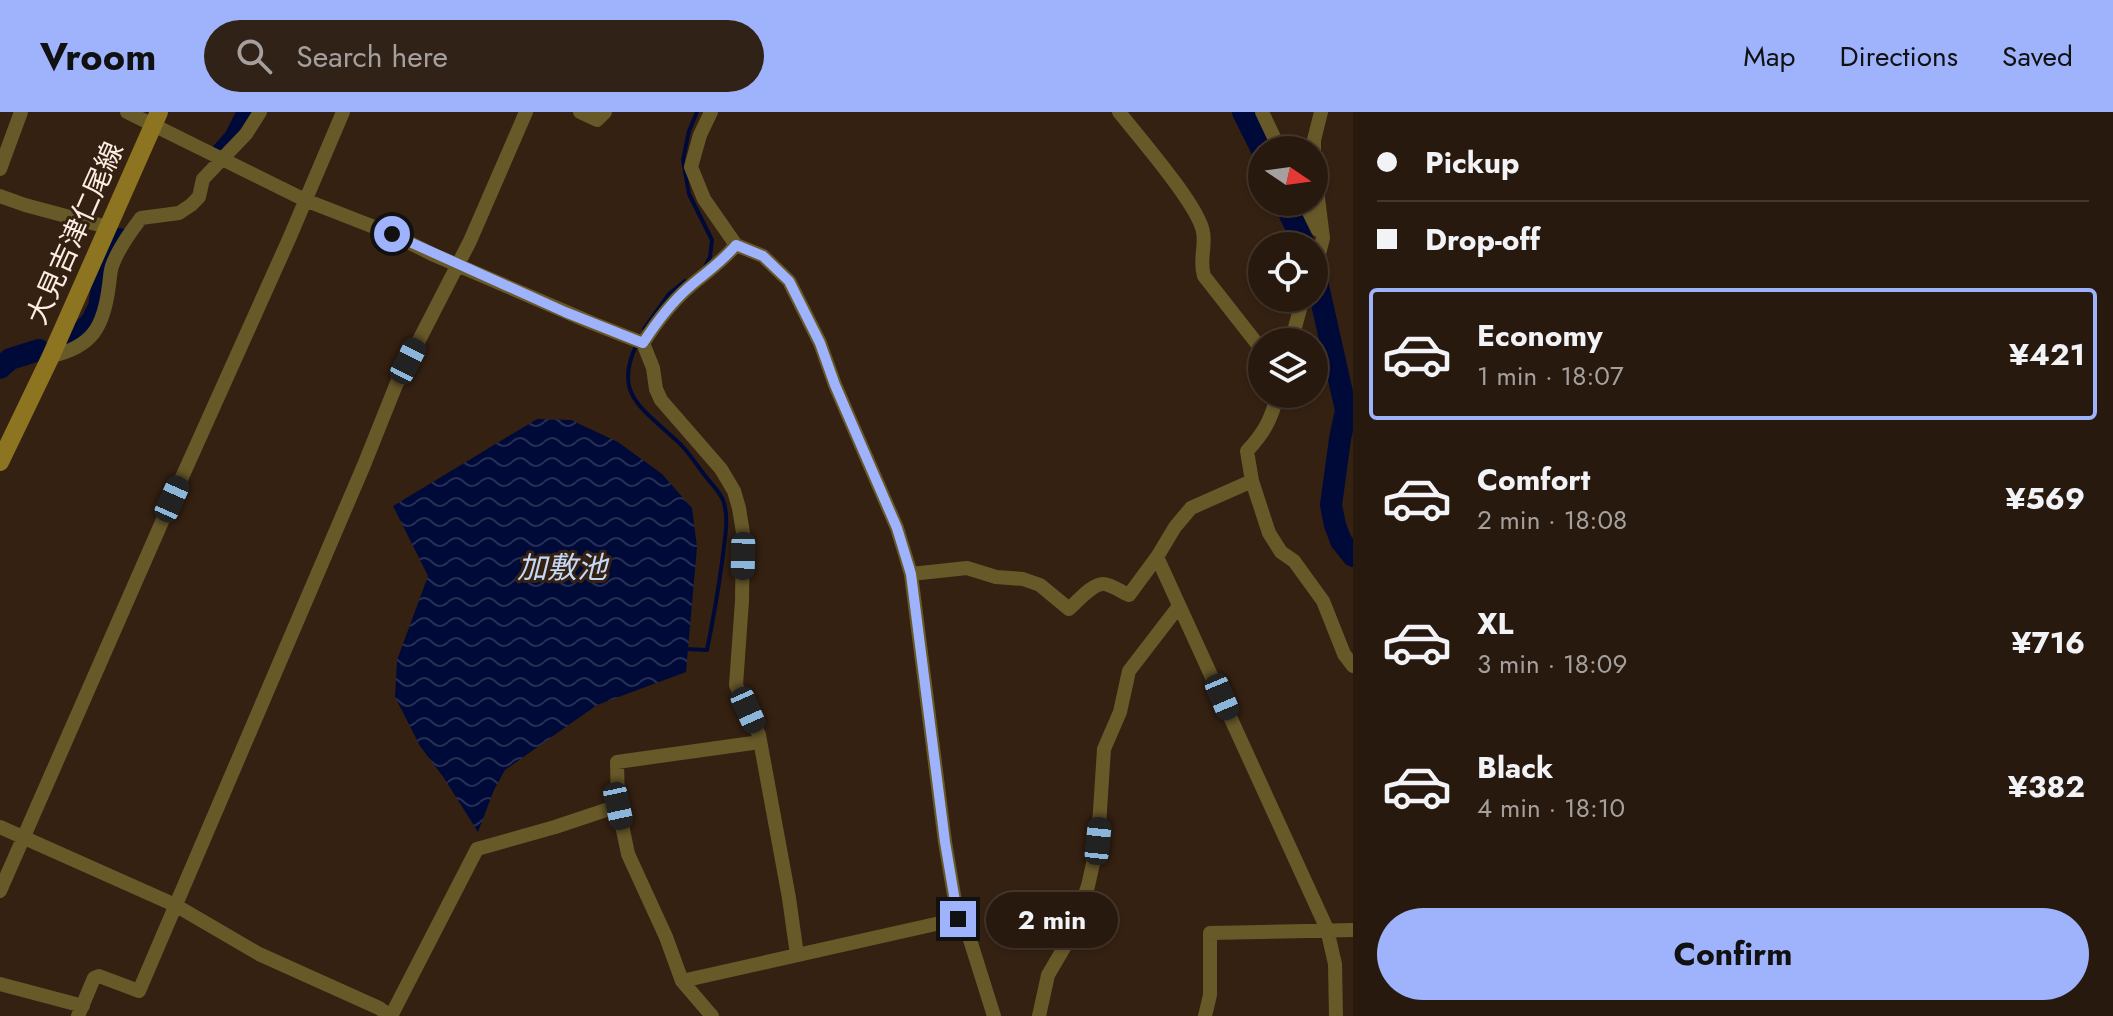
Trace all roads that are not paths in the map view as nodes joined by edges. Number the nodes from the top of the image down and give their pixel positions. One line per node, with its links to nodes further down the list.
1 (21, 112): 15 (street)
2 (127, 112): 12 (street)
3 (260, 112): 14 (street)
4 (343, 112): 17 (street)
5 (526, 112): 21 (street)
6 (580, 112): 7 (street)
7 (605, 112)
8 (711, 112): 20 (street)
9 (1119, 112): 22 (street)
10 (1262, 112): 13 (street)
11 (1321, 112): 19 (street)
12 (156, 118): 14 (street); 18 (main road, 大見吉津仁尾線)
13 (1273, 136)
14 (219, 158): 17 (street); 24 (street)
15 (0, 169)
16 (0, 196): 18 (street)
17 (305, 200): 21 (street); 35 (street)
18 (107, 227): 24 (main road, 大見吉津仁尾線)
19 (1322, 232)
20 (736, 245): 23 (street); 29 (street)
21 (457, 265): 23 (street); 37 (street)
22 (1248, 332)
23 (643, 343): 32 (street)
24 (51, 356): 26 (main road, 大見吉津仁尾線)
25 (1274, 408): 27 (street)
26 (0, 462)
27 (1252, 481): 28 (street); 31 (street)
28 (1157, 557): 29 (street); 30 (street)
29 (911, 574): 38 (street)
30 (1179, 606): 39 (street); 48 (street)
31 (1353, 666)
32 (760, 742): 33 (street); 41 (street)
33 (618, 806): 42 (street); 45 (street)
34 (0, 827): 35 (street)
35 (24, 837): 36 (street); 37 (street)
36 (0, 891)
37 (175, 905): 44 (street); 45 (street)
38 (958, 919): 41 (street); 47 (street)
39 (1327, 929): 40 (street); 49 (street); 50 (street)
40 (1353, 930)
41 (797, 955): 42 (street)
42 (682, 981): 46 (street)
43 (0, 984): 44 (street)
44 (81, 1011)
45 (390, 1016)
46 (712, 1016)
47 (994, 1016)
48 (1039, 1016)
49 (1205, 1016)
50 (1336, 1016)

